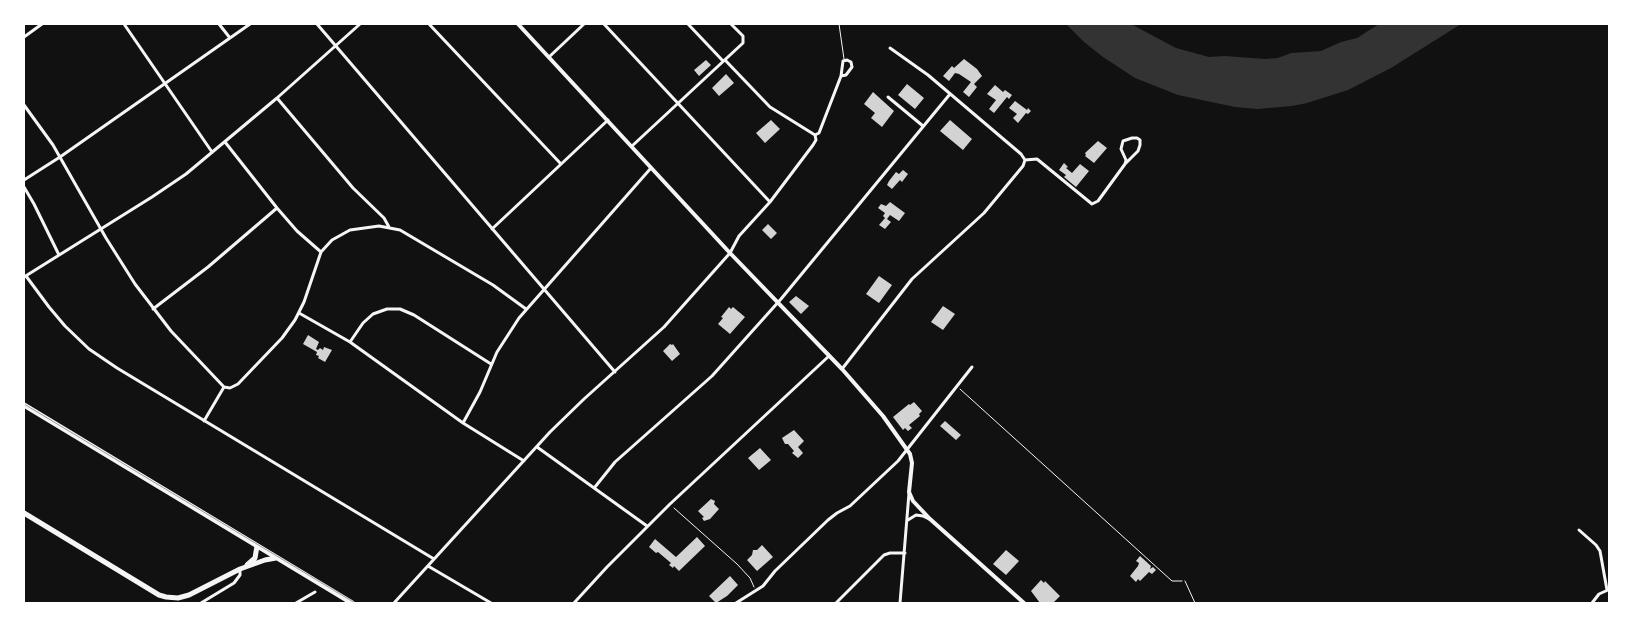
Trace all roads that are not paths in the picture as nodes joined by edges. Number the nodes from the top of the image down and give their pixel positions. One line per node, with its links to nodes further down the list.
1 (42, 24): 14 (street)
2 (124, 24): 22 (street)
3 (219, 24): 15 (street)
4 (250, 24): 15 (street)
5 (317, 24): 16 (street)
6 (360, 24): 16 (street)
7 (429, 24): 36 (street)
8 (518, 24): 18 (street)
9 (584, 24): 18 (street)
10 (604, 24): 26 (street)
11 (688, 24): 20 (street)
12 (731, 24): 20 (street)
13 (839, 24): 19 (lane)
14 (24, 37)
15 (230, 38): 22 (street)
16 (336, 45): 25 (street); 44 (street)
17 (890, 48): 23 (street)
18 (549, 57): 28 (street)
19 (844, 60): 21 (street); 21 (street)
20 (724, 61): 26 (street); 30 (street)
21 (842, 76): 30 (street)
22 (165, 83): 33 (street); 34 (street)
23 (950, 94): 29 (street); 35 (street)
24 (888, 97): 29 (street)
25 (277, 98): 31 (street); 43 (street)
26 (678, 103): 32 (street); 41 (street)
27 (24, 105): 34 (street)
28 (608, 120): 32 (street); 36 (street)
29 (923, 126): 51 (street)
30 (815, 135): 41 (street)
31 (225, 142): 33 (street); 42 (street)
32 (632, 146): 38 (street)
33 (212, 152): 45 (street)
34 (60, 157): 39 (street); 45 (street)
35 (1025, 160): 37 (street); 59 (street)
36 (561, 164): 44 (street)
37 (1125, 164): 37 (street)
38 (651, 168): 47 (street); 50 (street)
39 (24, 180)
40 (24, 186): 48 (street)
41 (770, 202): 47 (street)
42 (277, 208): 46 (street); 52 (street)
43 (389, 227): 46 (street); 53 (street)
44 (492, 229): 50 (street)
45 (100, 230): 48 (street); 52 (street)
46 (321, 252): 54 (street)
47 (730, 253): 51 (street); 60 (street)
48 (59, 255): 49 (street)
49 (25, 276): 63 (street)
50 (544, 290): 53 (street); 60 (street)
51 (777, 302): 56 (street); 68 (street)
52 (153, 309): 61 (street)
53 (526, 309): 57 (street)
54 (299, 313): 55 (street); 61 (street)
55 (350, 342): 57 (street); 64 (street)
56 (829, 356): 59 (street); 73 (street)
57 (491, 364): 64 (street)
58 (972, 367): 66 (street)
59 (842, 369): 66 (street)
60 (615, 372): 65 (street)
61 (224, 386): 63 (street)
62 (24, 405): 75 (main road)
63 (204, 420): 78 (street)
64 (463, 423): 67 (street)
65 (537, 446): 67 (street); 68 (street)
66 (908, 450): 69 (street); 90 (street)
67 (524, 461): 78 (street)
68 (595, 487): 73 (street)
69 (909, 492): 71 (street); 72 (street)
70 (24, 512): 80 (main road)
71 (908, 520): 72 (street); 76 (street)
72 (930, 520): 93 (street)
73 (647, 526): 89 (street)
74 (1579, 530): 82 (street)
75 (257, 546): 77 (main road); 80 (main road)
76 (905, 553): 91 (street); 92 (street)
77 (277, 558): 80 (main road); 86 (main road)
78 (434, 559): 79 (street)
79 (428, 566): 87 (street); 88 (street)
80 (240, 570): 84 (street)
81 (1185, 581): 94 (lane)
82 (1608, 590): 95 (street)
83 (314, 592): 85 (street)
84 (202, 603)
85 (296, 603)
86 (352, 603)
87 (394, 603)
88 (491, 603)
89 (574, 603)
90 (736, 603)
91 (836, 603)
92 (900, 603)
93 (1023, 603)
94 (1195, 603)
95 (1592, 603)

